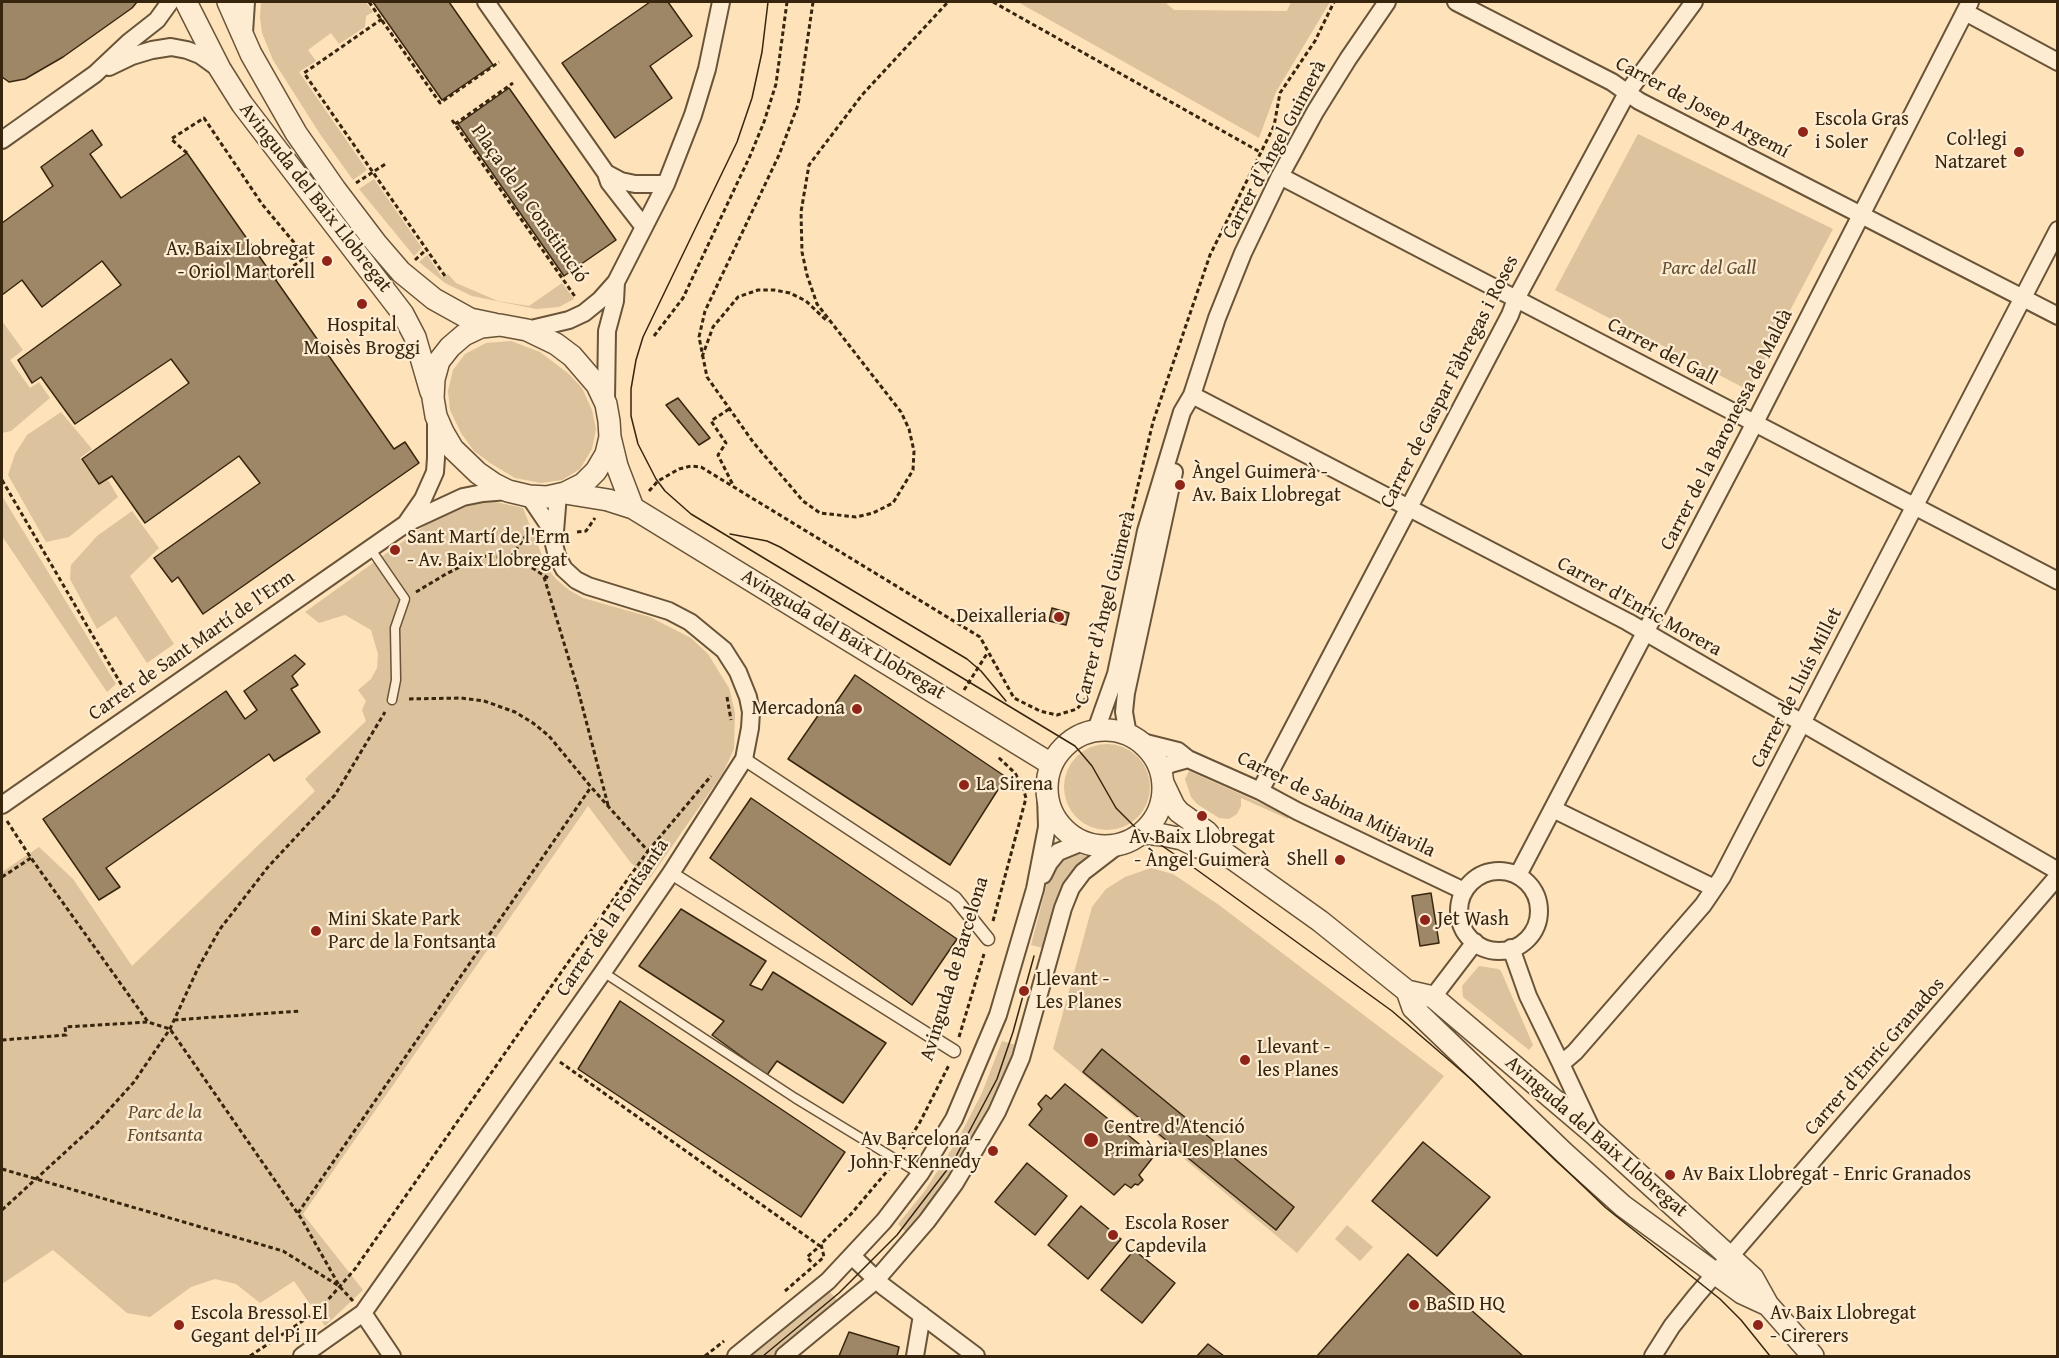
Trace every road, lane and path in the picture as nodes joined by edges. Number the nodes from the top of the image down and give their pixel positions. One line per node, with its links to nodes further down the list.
1 (170, 2): 21 (street)
2 (186, 2): 20 (street, Avinguda del Baix Llobregat)
3 (228, 2): 17 (street, Avinguda del Baix Llobregat)
4 (246, 2): 17 (street)
5 (369, 2): 16 (path)
6 (486, 2): 31 (street)
7 (722, 2): 33 (street)
8 (787, 2): 52 (path)
9 (813, 2): 53 (path)
10 (948, 2): 51 (path)
11 (993, 2): 27 (path)
12 (1387, 2): 32 (street, Carrer d'Àngel Guimerà)
13 (1456, 2): 23 (street, Carrer de Josep Argemí)
14 (1694, 2): 23 (street, Carrer de Gaspar Fàbregas i Roses)
15 (1967, 7): 18 (street); 35 (street, Carrer de la Baronessa de Maldà)
16 (381, 19): 19 (path); 30 (path)
17 (244, 37): 49 (street, Avinguda del Baix Llobregat)
18 (2058, 62)
19 (499, 63)
20 (220, 69): 21 (street); 56 (street, Avinguda del Baix Llobregat)
21 (95, 74): 26 (street)
22 (513, 83): 25 (path, Plaça de la Constitució)
23 (1627, 93): 35 (street, Carrer de Josep Argemí); 46 (street, Carrer de Gaspar Fàbregas i Roses)
24 (452, 120): 25 (path, Plaça de la Constitució)
25 (455, 124): 47 (path, Plaça de la Constitució)
26 (2, 140)
27 (1260, 152)
28 (187, 153): 40 (path)
29 (387, 163): 30 (path)
30 (373, 172): 34 (path); 39 (path)
31 (606, 173): 33 (street); 36 (street)
32 (1280, 176): 46 (street, Carrer del Gall); 54 (street, Carrer d'Àngel Guimerà)
33 (666, 184): 36 (street)
34 (352, 186)
35 (1860, 215): 45 (street, Carrer de Josep Argemí); 58 (street, Carrer de la Baronessa de Maldà)
36 (644, 227): 44 (street)
37 (2058, 230): 45 (street, Carrer de Lluís Millet)
38 (310, 246): 40 (path)
39 (427, 249): 41 (path); 42 (path)
40 (306, 257): 43 (path)
41 (414, 262)
42 (445, 276)
43 (275, 279)
44 (616, 282): 50 (street); 55 (street)
45 (2023, 297): 48 (street, Carrer de Josep Argemí); 64 (street, Carrer de Lluís Millet)
46 (1516, 299): 58 (street, Carrer del Gall); 66 (street, Carrer de Gaspar Fàbregas i Roses)
47 (579, 302)
48 (2058, 316)
49 (500, 325): 50 (street); 56 (street)
50 (527, 330): 55 (street)
51 (836, 330): 53 (path); 57 (path)
52 (654, 336)
53 (702, 358): 57 (path)
54 (1192, 395): 66 (street, Carrer d'Enric Morera); 85 (street, Carrer d'Àngel Guimerà); 86 (street, Carrer d'Àngel Guimerà)
55 (606, 404): 59 (street)
56 (434, 407): 62 (street); 67 (street, Carrer de Sant Martí de l'Erm)
57 (729, 409): 61 (path)
58 (1754, 424): 64 (street, Carrer del Gall); 76 (street, Carrer de la Baronessa de Maldà)
59 (610, 437): 63 (street); 65 (street)
60 (2, 480): 82 (path)
61 (733, 487): 65 (path); 77 (path)
62 (518, 493): 63 (street); 67 (street, Carrer de Sant Martí de l'Erm); 68 (street, Carrer de la Fontsanta)
63 (562, 494): 65 (street, Avinguda del Baix Llobregat); 68 (street, Carrer de la Fontsanta)
64 (1915, 507): 74 (street, Carrer del Gall); 83 (street, Carrer de Lluís Millet)
65 (633, 508): 81 (street, Avinguda del Baix Llobregat)
66 (1409, 508): 76 (street, Carrer d'Enric Morera); 94 (street, Carrer de Gaspar Fàbregas i Roses)
67 (407, 523): 70 (street, Carrer de Sant Martí de l'Erm)
68 (554, 533): 88 (street, Carrer de la Fontsanta)
69 (527, 534): 71 (path)
70 (370, 548): 75 (lane); 82 (street, Carrer de Sant Martí de l'Erm)
71 (511, 558): 72 (path); 75 (path)
72 (544, 576): 73 (path); 97 (path)
73 (549, 579)
74 (2058, 581)
75 (405, 599): 80 (lane)
76 (1645, 632): 83 (street, Carrer d'Enric Morera); 98 (street, Carrer de la Baronessa de Maldà)
77 (988, 652): 78 (path); 81 (path)
78 (1093, 688)
79 (725, 692): 84 (path)
80 (392, 700): 93 (path); 121 (path)
81 (955, 704): 90 (street, Avinguda del Baix Llobregat)
82 (137, 710): 96 (street, Carrer de Sant Martí de l'Erm)
83 (1803, 723): 106 (street, Carrer d'Enric Morera); 111 (street, Carrer de Lluís Millet)
84 (732, 728)
85 (1096, 730): 86 (street); 90 (street)
86 (1133, 738): 89 (street, Carrer de Sabina Mitjavila); 92 (street)
87 (994, 753): 114 (path, Avinguda de Barcelona)
88 (744, 759): 107 (street, Carrer de la Fontsanta); 114 (street)
89 (1188, 759): 92 (street); 94 (street, Carrer de Sabina Mitjavila)
90 (1051, 764): 95 (street)
91 (715, 768): 103 (path)
92 (1162, 776): 100 (street); 104 (street, Avinguda del Baix Llobregat)
93 (591, 788): 97 (path); 134 (path)
94 (1260, 791): 113 (street, Carrer de Sabina Mitjavila)
95 (1046, 795): 102 (street); 112 (street)
96 (2, 806)
97 (608, 807): 103 (path)
98 (1553, 809): 108 (street, Carrer de la Baronessa de Maldà); 111 (street)
99 (2, 812): 105 (path)
100 (1143, 833): 101 (street); 104 (street, Avinguda del Baix Llobregat)
101 (1118, 844): 102 (street); 139 (street)
102 (1092, 845): 112 (street)
103 (648, 851): 140 (path)
104 (1226, 854): 118 (street, Avinguda del Baix Llobregat)
105 (31, 858): 110 (path); 122 (path)
106 (2058, 871)
107 (671, 873): 117 (street, Carrer de la Fontsanta); 125 (street)
108 (1518, 875): 113 (street); 116 (street)
109 (2058, 876): 138 (street, Carrer d'Enric Granados)
110 (2, 877)
111 (1714, 888): 127 (street, Carrer de Lluís Millet)
112 (1035, 889): 131 (street)
113 (1464, 891): 115 (street)
114 (988, 939): 125 (path, Avinguda de Barcelona)
115 (1475, 942): 116 (street); 119 (street)
116 (1511, 948): 127 (street)
117 (603, 972): 126 (street, Carrer de la Fontsanta); 129 (lane)
118 (1407, 990): 119 (street, Avinguda del Baix Llobregat); 138 (street, Avinguda del Baix Llobregat)
119 (1432, 998): 128 (street, Avinguda del Baix Llobregat)
120 (300, 1011): 121 (path)
121 (174, 1020): 123 (path)
122 (148, 1022): 123 (path); 124 (path)
123 (170, 1029): 132 (path); 134 (path)
124 (2, 1040)
125 (954, 1051): 129 (path, Avinguda de Barcelona)
126 (546, 1052): 135 (path); 142 (street, Carrer de la Fontsanta)
127 (1561, 1064): 128 (street)
128 (1593, 1132): 138 (street, Avinguda del Baix Llobregat)
129 (895, 1160): 131 (lane); 135 (path, Avinguda de Barcelona)
130 (2, 1169): 132 (path)
131 (920, 1174): 136 (street)
132 (37, 1179): 133 (path); 140 (path)
133 (2, 1210)
134 (298, 1214): 140 (path)
135 (820, 1246): 137 (path, Avinguda de Barcelona); 137 (path)
136 (852, 1256): 139 (street); 147 (street)
137 (814, 1265): 141 (path)
138 (1724, 1265): 151 (street, Carrer d'Enric Granados); 152 (street, Avinguda del Baix Llobregat)
139 (876, 1280): 143 (street); 148 (street)
140 (340, 1287): 144 (path)
141 (783, 1293)
142 (363, 1313): 145 (street, Carrer de la Fontsanta); 146 (street)
143 (921, 1315): 149 (street); 150 (street)
144 (250, 1356)
145 (302, 1356)
146 (392, 1356)
147 (736, 1356)
148 (784, 1356)
149 (915, 1356)
150 (976, 1356)
151 (1653, 1356)
152 (1813, 1356)

